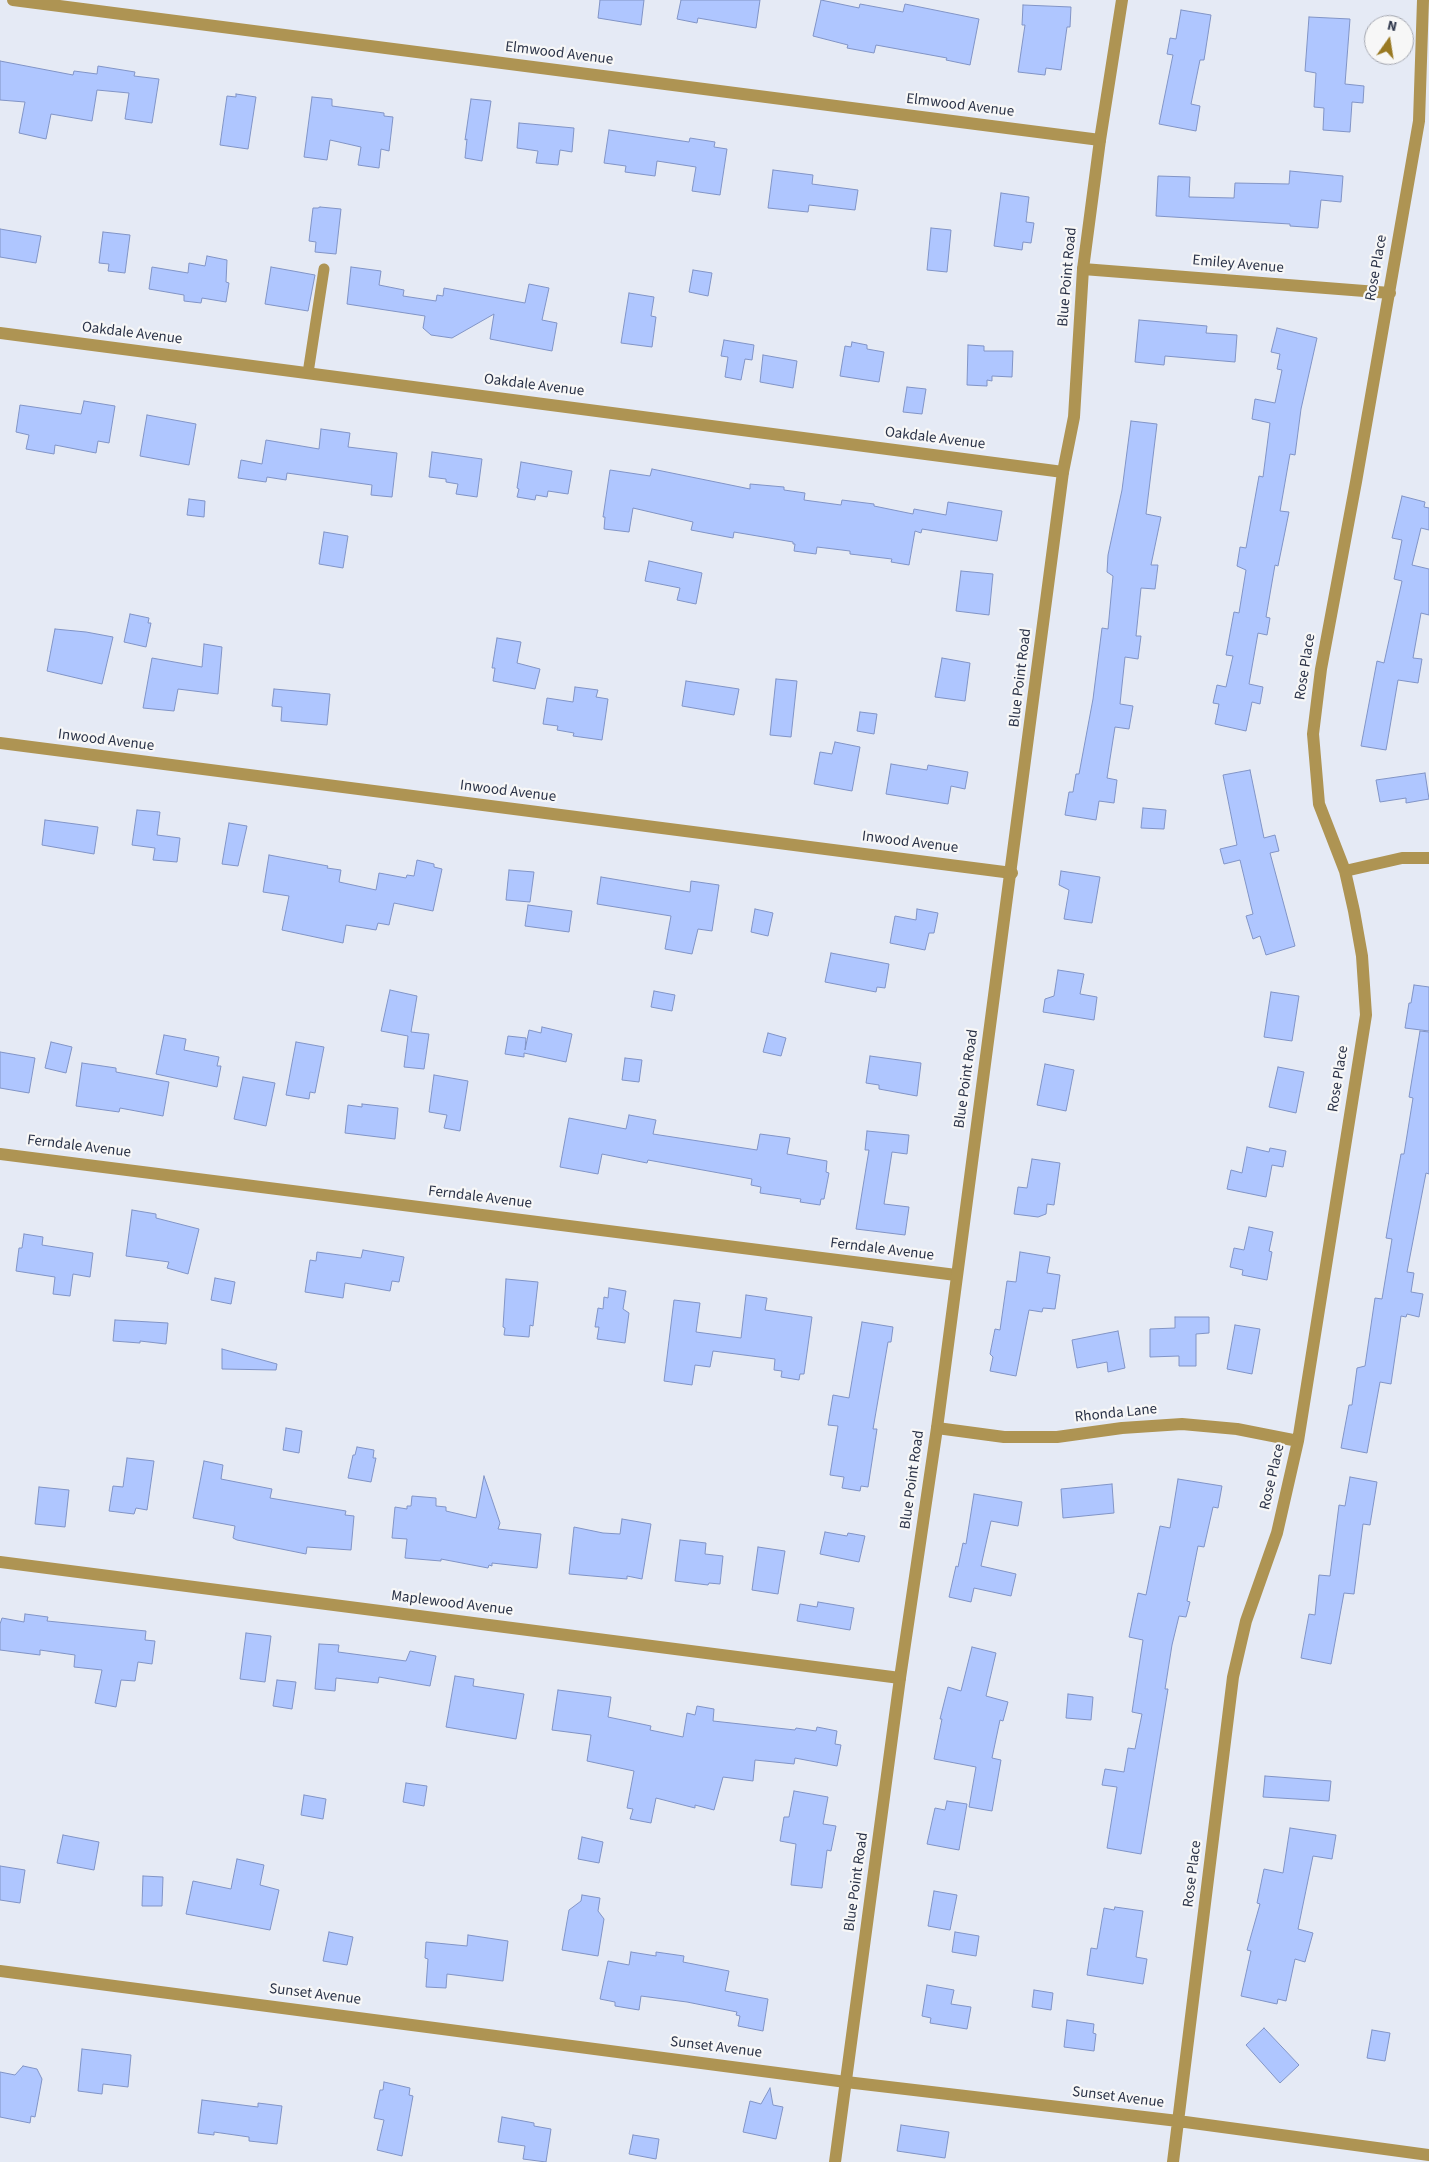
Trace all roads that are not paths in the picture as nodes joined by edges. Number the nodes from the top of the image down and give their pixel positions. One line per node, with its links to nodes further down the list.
1 (13, 0): 4 (street, Elmwood Avenue)
2 (1122, 0): 4 (street, Blue Point Road)
3 (1423, 0): 7 (street, Rose Place)
4 (1100, 140): 6 (street, Blue Point Road)
5 (324, 269): 9 (lane)
6 (1083, 269): 7 (street, Emiley Avenue); 10 (street, Blue Point Road)
7 (1390, 293): 13 (street, Rose Place)
8 (0, 333): 9 (street, Oakdale Avenue)
9 (308, 373): 10 (street, Oakdale Avenue)
10 (1063, 472): 14 (street, Blue Point Road)
11 (0, 744): 14 (street, Inwood Avenue)
12 (1429, 858): 13 (street)
13 (1345, 871): 18 (street, Rose Place)
14 (1012, 872): 16 (street, Blue Point Road)
15 (0, 1154): 16 (street, Ferndale Avenue)
16 (956, 1276): 17 (street, Blue Point Road)
17 (937, 1428): 18 (street, Rhonda Lane); 20 (street, Blue Point Road)
18 (1298, 1441): 23 (street, Rose Place)
19 (0, 1562): 20 (street, Maplewood Avenue)
20 (900, 1678): 22 (street, Blue Point Road)
21 (0, 1970): 22 (street, Sunset Avenue)
22 (846, 2082): 23 (street, Sunset Avenue); 25 (street, Blue Point Road)
23 (1178, 2122): 24 (street, Sunset Avenue); 26 (street, Rose Place)
24 (1429, 2155)
25 (835, 2162)
26 (1173, 2162)

